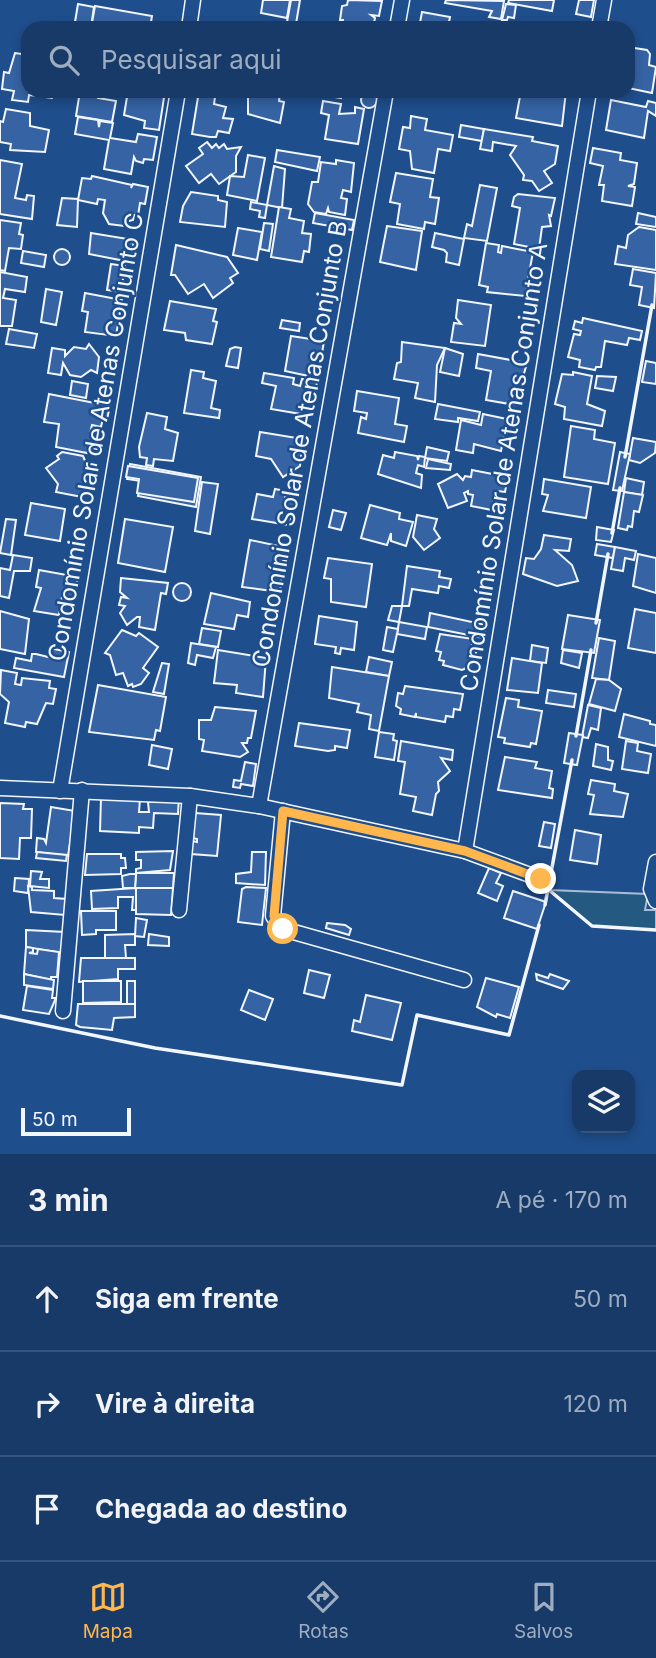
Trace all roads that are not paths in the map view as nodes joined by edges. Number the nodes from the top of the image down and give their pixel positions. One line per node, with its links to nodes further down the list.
1 (193, 0): 4 (street)
2 (402, 0): 5 (street)
3 (604, 0): 6 (street)
4 (190, 21)
5 (398, 21)
6 (600, 21)
7 (177, 98): 12 (street, Condomínio Solar de Atenas Conjunto C)
8 (385, 98): 14 (street, Condomínio Solar de Atenas Conjunto B)
9 (588, 98): 16 (street, Condomínio Solar de Atenas Conjunto A)
10 (0, 788): 12 (street)
11 (82, 790): 12 (street); 13 (street); 22 (street)
12 (60, 791)
13 (190, 796): 14 (street); 20 (street)
14 (260, 806): 15 (street)
15 (283, 811): 16 (street); 21 (street)
16 (465, 851): 18 (street)
17 (656, 862): 19 (street)
18 (541, 879)
19 (656, 901)
20 (179, 910)
21 (464, 980)
22 (63, 1011)

